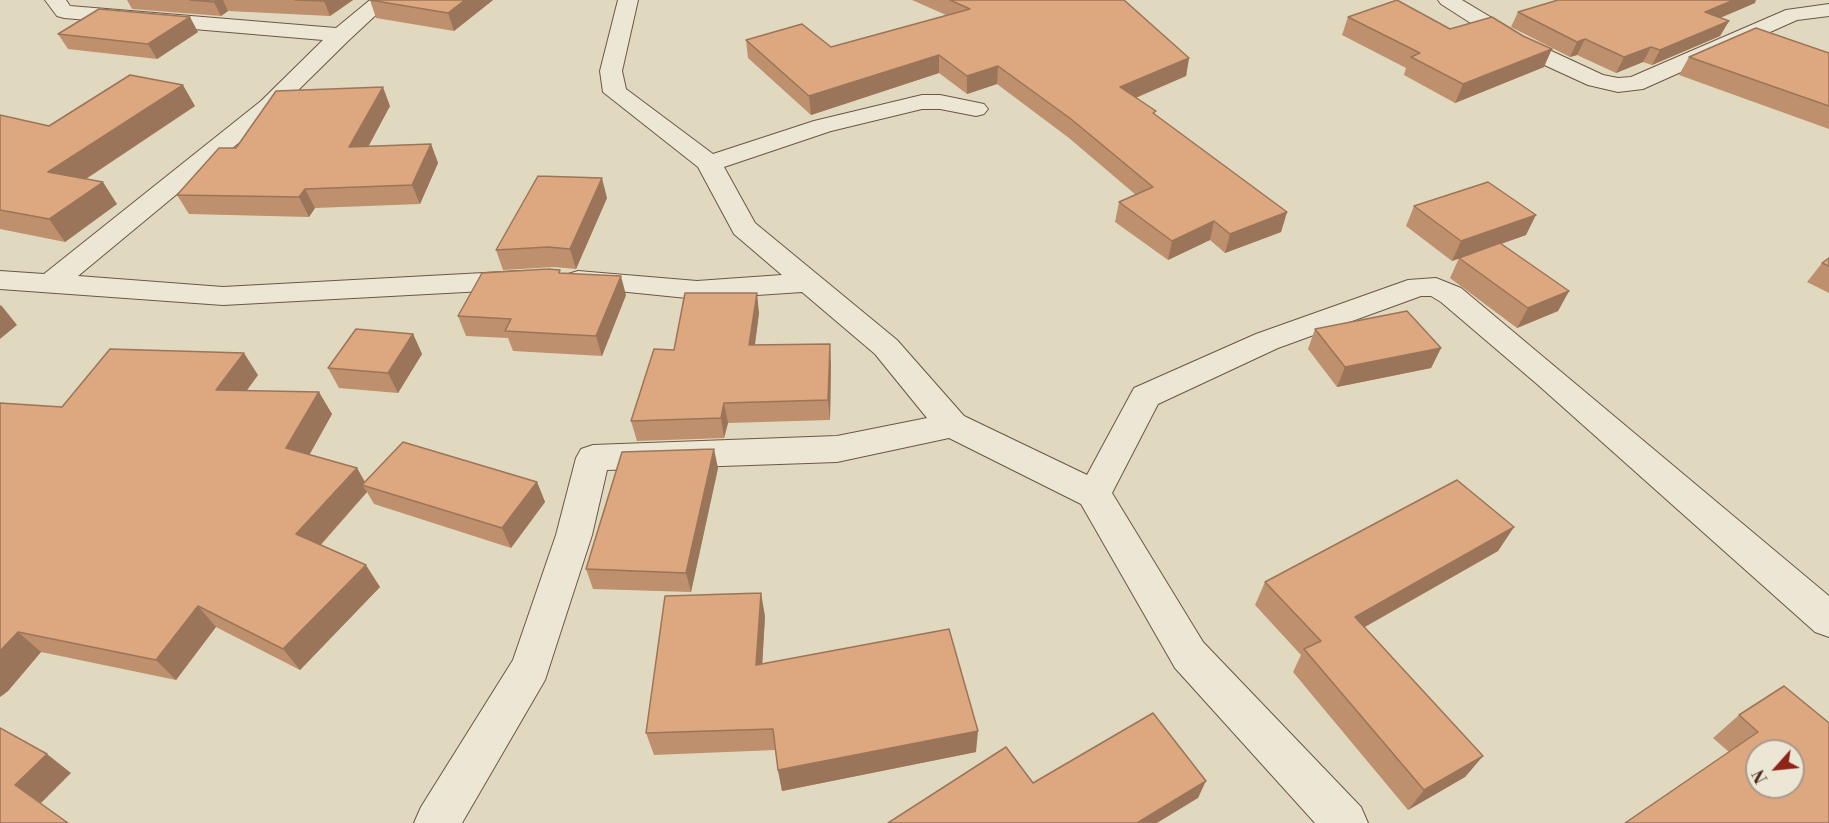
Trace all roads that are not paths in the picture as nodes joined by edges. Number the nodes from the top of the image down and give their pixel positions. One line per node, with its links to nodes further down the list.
1 (55, 0): 6 (street)
2 (382, 0): 6 (street)
3 (628, 0): 8 (street)
4 (1448, 0): 5 (street)
5 (1829, 10)
6 (341, 35): 11 (street)
7 (976, 109): 8 (street)
8 (709, 163): 10 (street)
9 (0, 280): 11 (street)
10 (807, 282): 11 (street); 12 (street)
11 (50, 284)
12 (952, 425): 13 (street); 15 (street)
13 (1094, 495): 14 (street); 16 (street)
14 (1829, 620)
15 (437, 823)
16 (1345, 823)

